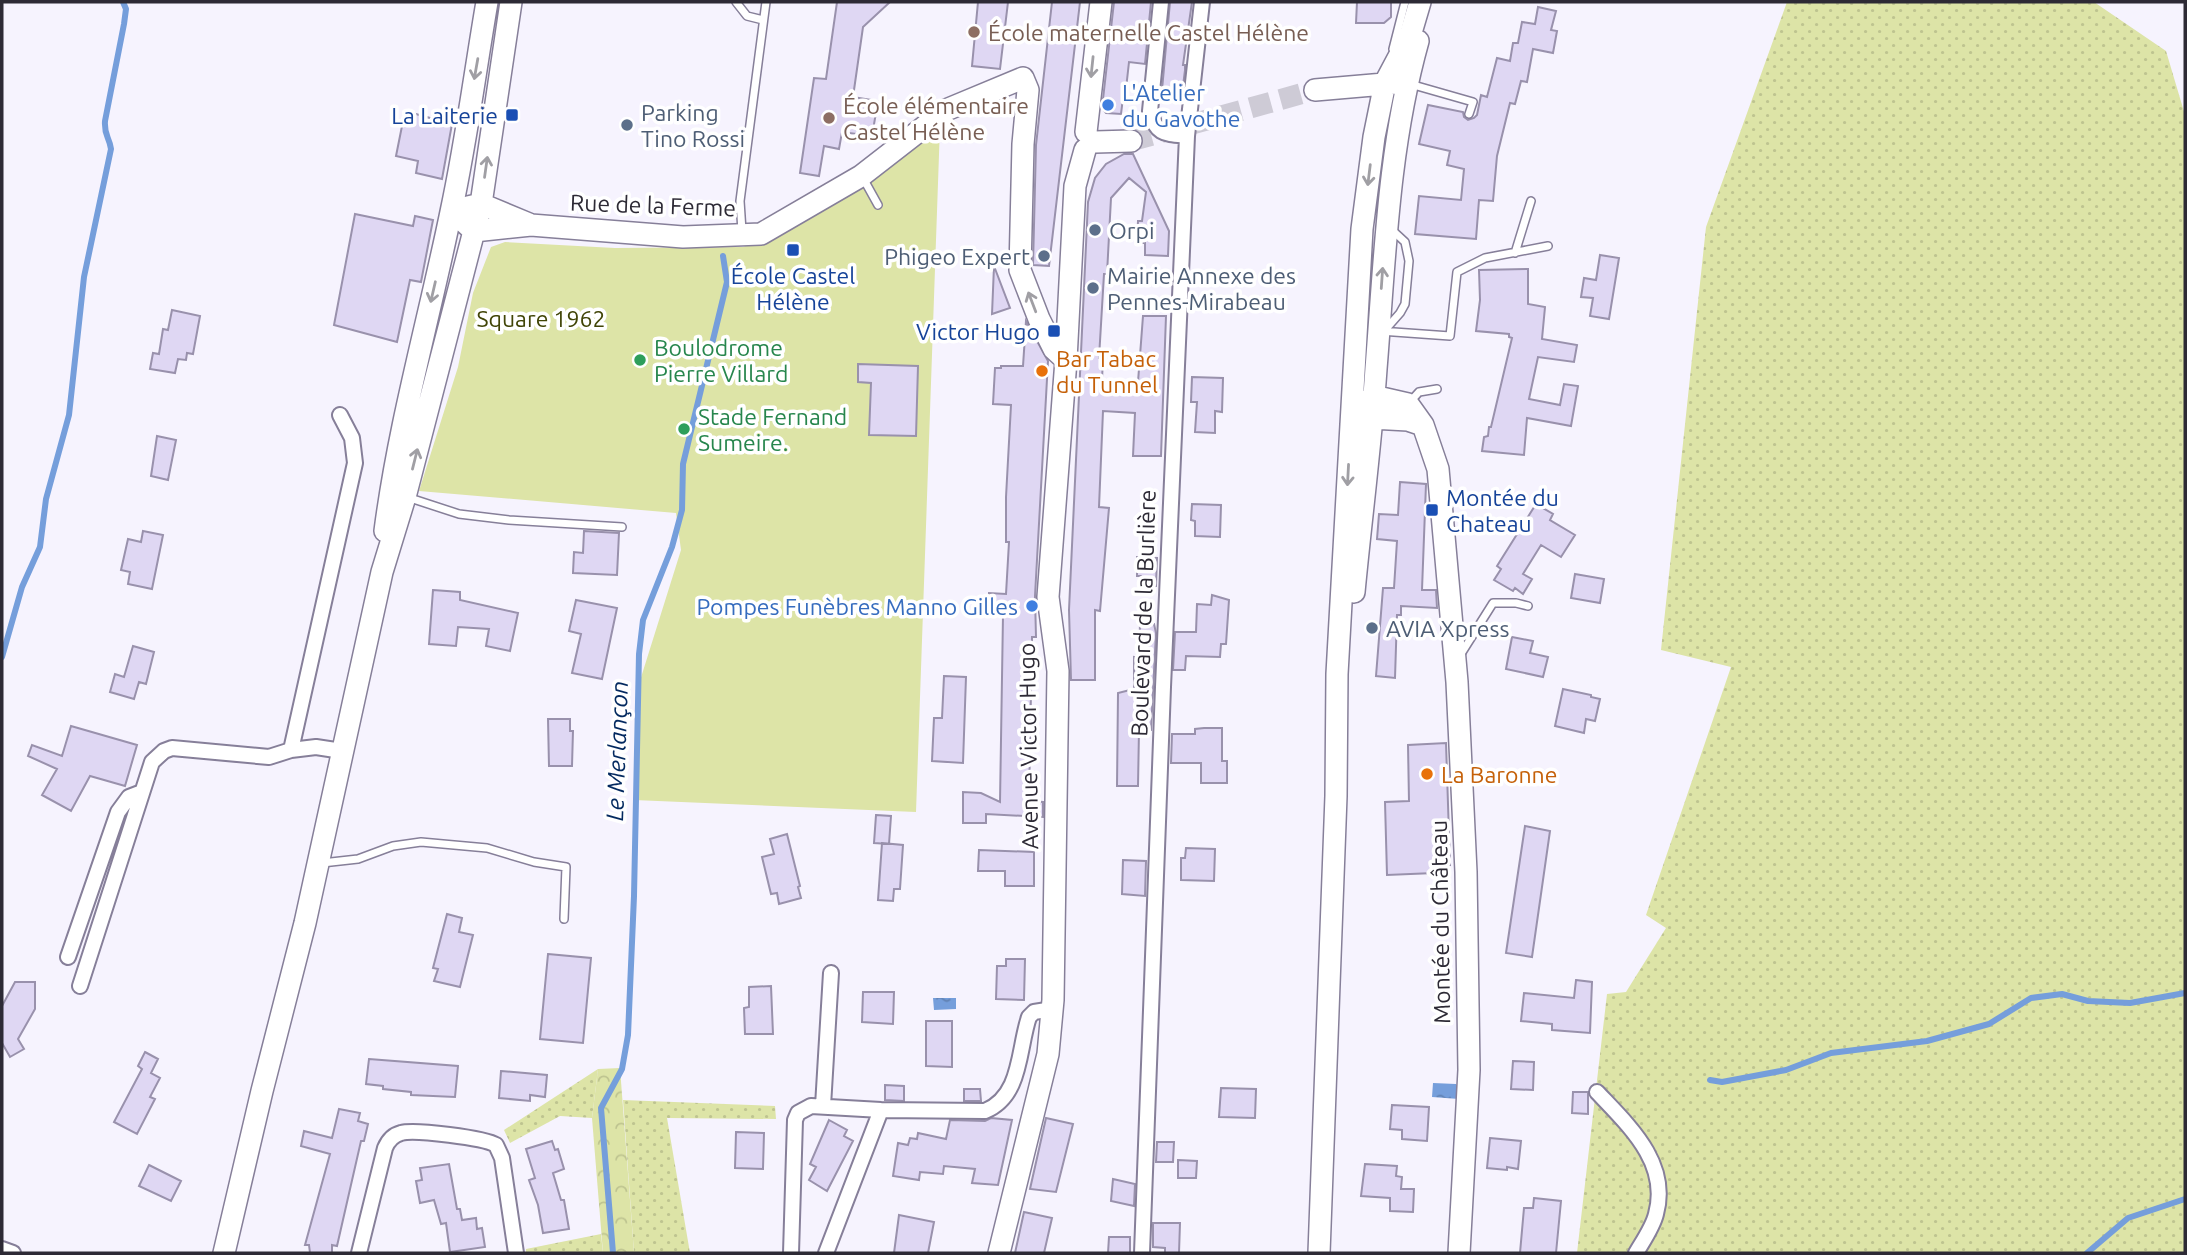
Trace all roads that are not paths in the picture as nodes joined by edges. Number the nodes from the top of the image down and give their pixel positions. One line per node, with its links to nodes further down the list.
1 (487, 2): 22 (main road, one-way to 22)
2 (511, 2): 20 (main road, one-way to 2)
3 (736, 2): 11 (lane)
4 (766, 2): 11 (lane)
5 (1101, 2): 17 (main road, Avenue Victor Hugo, one-way to 17)
6 (1161, 2): 15 (street)
7 (1202, 2): 15 (street, Boulevard de la Burlière)
8 (1405, 2): 12 (lane)
9 (1420, 2): 12 (main road)
10 (1428, 2): 12 (main road)
11 (763, 20): 25 (lane)
12 (1395, 83): 13 (main road); 14 (lane); 28 (main road); 28 (main road, one-way to 28)
13 (1315, 90)
14 (1469, 114)
15 (1187, 136): 58 (street, Boulevard de la Burlière)
16 (1131, 141): 17 (main road)
17 (1089, 142): 29 (main road, Avenue Victor Hugo)
18 (861, 176): 21 (lane); 25 (main road, Rue de la Ferme); 29 (main road, Rue de la Ferme, one-way to 18)
19 (1531, 201): 27 (lane)
20 (481, 204): 22 (main road); 23 (main road, Rue de la Ferme); 24 (main road)
21 (878, 205)
22 (452, 211): 24 (main road); 34 (main road, one-way to 34)
23 (531, 225): 24 (main road, Rue de la Ferme); 25 (main road, Rue de la Ferme)
24 (474, 231): 34 (main road, one-way to 24)
25 (742, 236)
26 (1548, 246): 27 (lane)
27 (1514, 253): 28 (lane)
28 (1373, 331): 31 (main road); 31 (main road)
29 (1066, 360): 46 (main road, Avenue Victor Hugo)
30 (1437, 389): 33 (lane)
31 (1366, 410): 33 (main road); 59 (main road)
32 (340, 415): 38 (street)
33 (1413, 416): 37 (main road, Montée du Château)
34 (398, 495): 35 (lane); 39 (main road)
35 (622, 527)
36 (1528, 606): 37 (lane)
37 (1455, 664): 60 (main road, Montée du Château)
38 (291, 750): 39 (street); 40 (street)
39 (342, 751): 41 (main road)
40 (142, 792): 43 (street); 45 (street)
41 (317, 864): 42 (lane); 52 (main road)
42 (564, 919)
43 (68, 957)
44 (831, 973): 48 (street)
45 (80, 986)
46 (1053, 1009): 49 (street); 57 (main road, Avenue Victor Hugo)
47 (1597, 1092): 61 (street)
48 (823, 1107): 49 (street); 55 (street)
49 (881, 1110): 56 (street)
50 (2, 1249): 51 (street)
51 (13, 1253)
52 (225, 1253)
53 (359, 1253): 54 (street)
54 (516, 1253)
55 (791, 1253)
56 (826, 1253)
57 (999, 1253)
58 (1142, 1253)
59 (1320, 1253)
60 (1458, 1253)
61 (1636, 1253)

